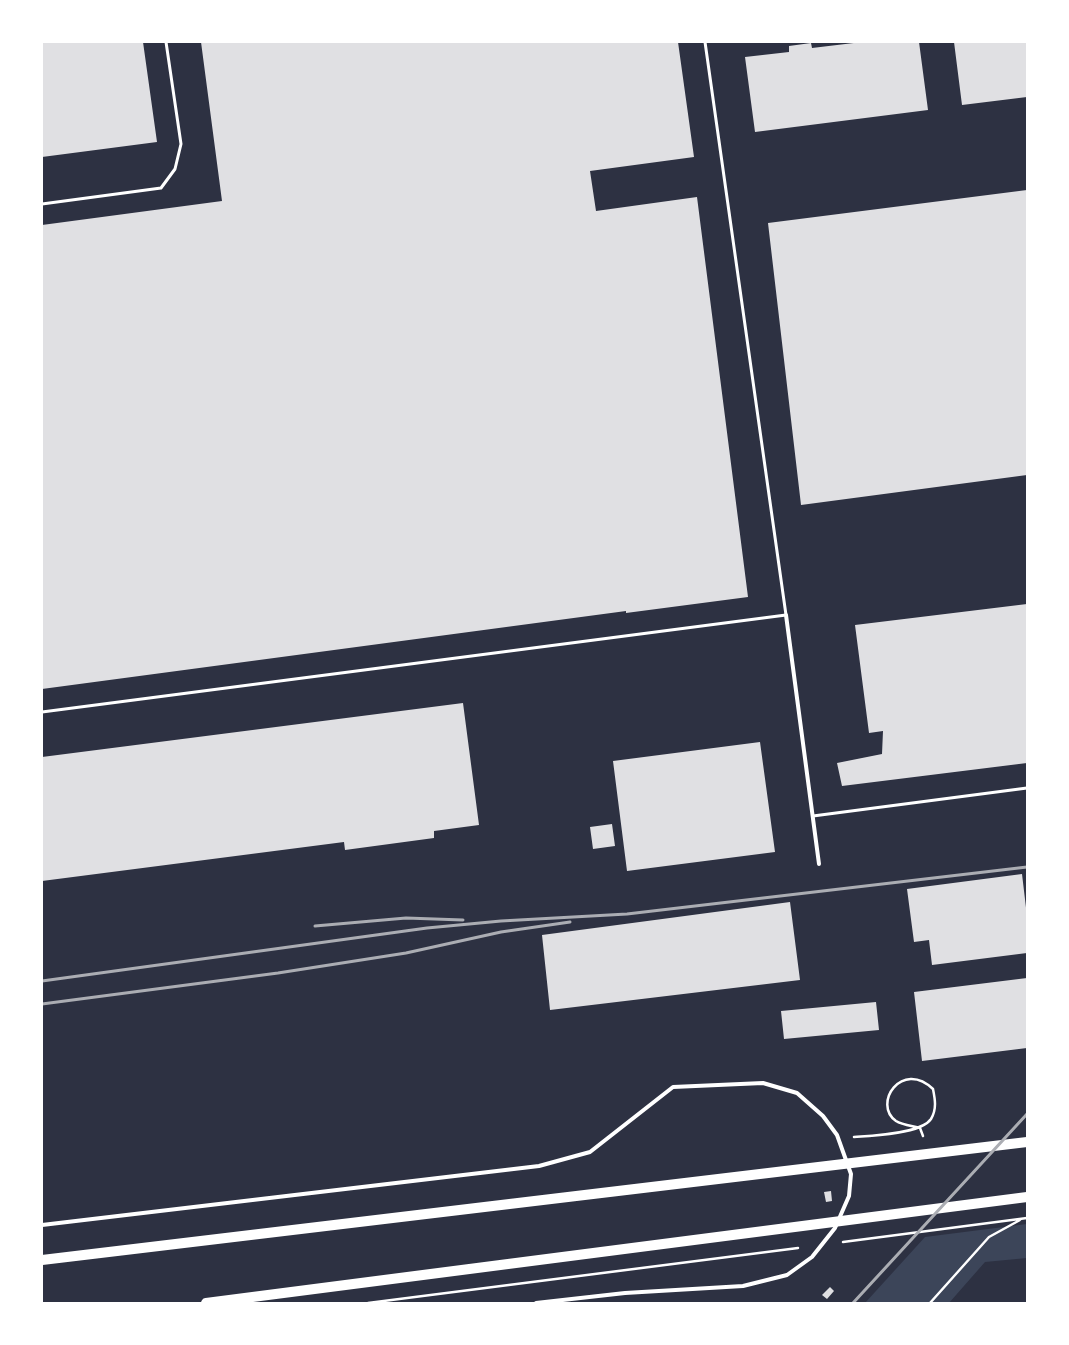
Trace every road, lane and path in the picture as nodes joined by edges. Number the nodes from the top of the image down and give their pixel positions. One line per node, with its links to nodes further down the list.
1 (166, 42): 3 (lane)
2 (705, 42): 4 (lane)
3 (42, 204)
4 (786, 615): 5 (lane); 7 (street)
5 (42, 712)
6 (1027, 788): 7 (lane)
7 (813, 816): 8 (street)
8 (819, 864)
9 (839, 1139): 10 (path); 14 (street); 20 (street)
10 (923, 1139)
11 (1027, 1142): 17 (main road)
12 (1027, 1197): 18 (main road)
13 (1027, 1217): 15 (path); 21 (path)
14 (42, 1225)
15 (839, 1242)
16 (800, 1247): 19 (path)
17 (42, 1260)
18 (206, 1303)
19 (368, 1303)
20 (536, 1303)
21 (930, 1303)

